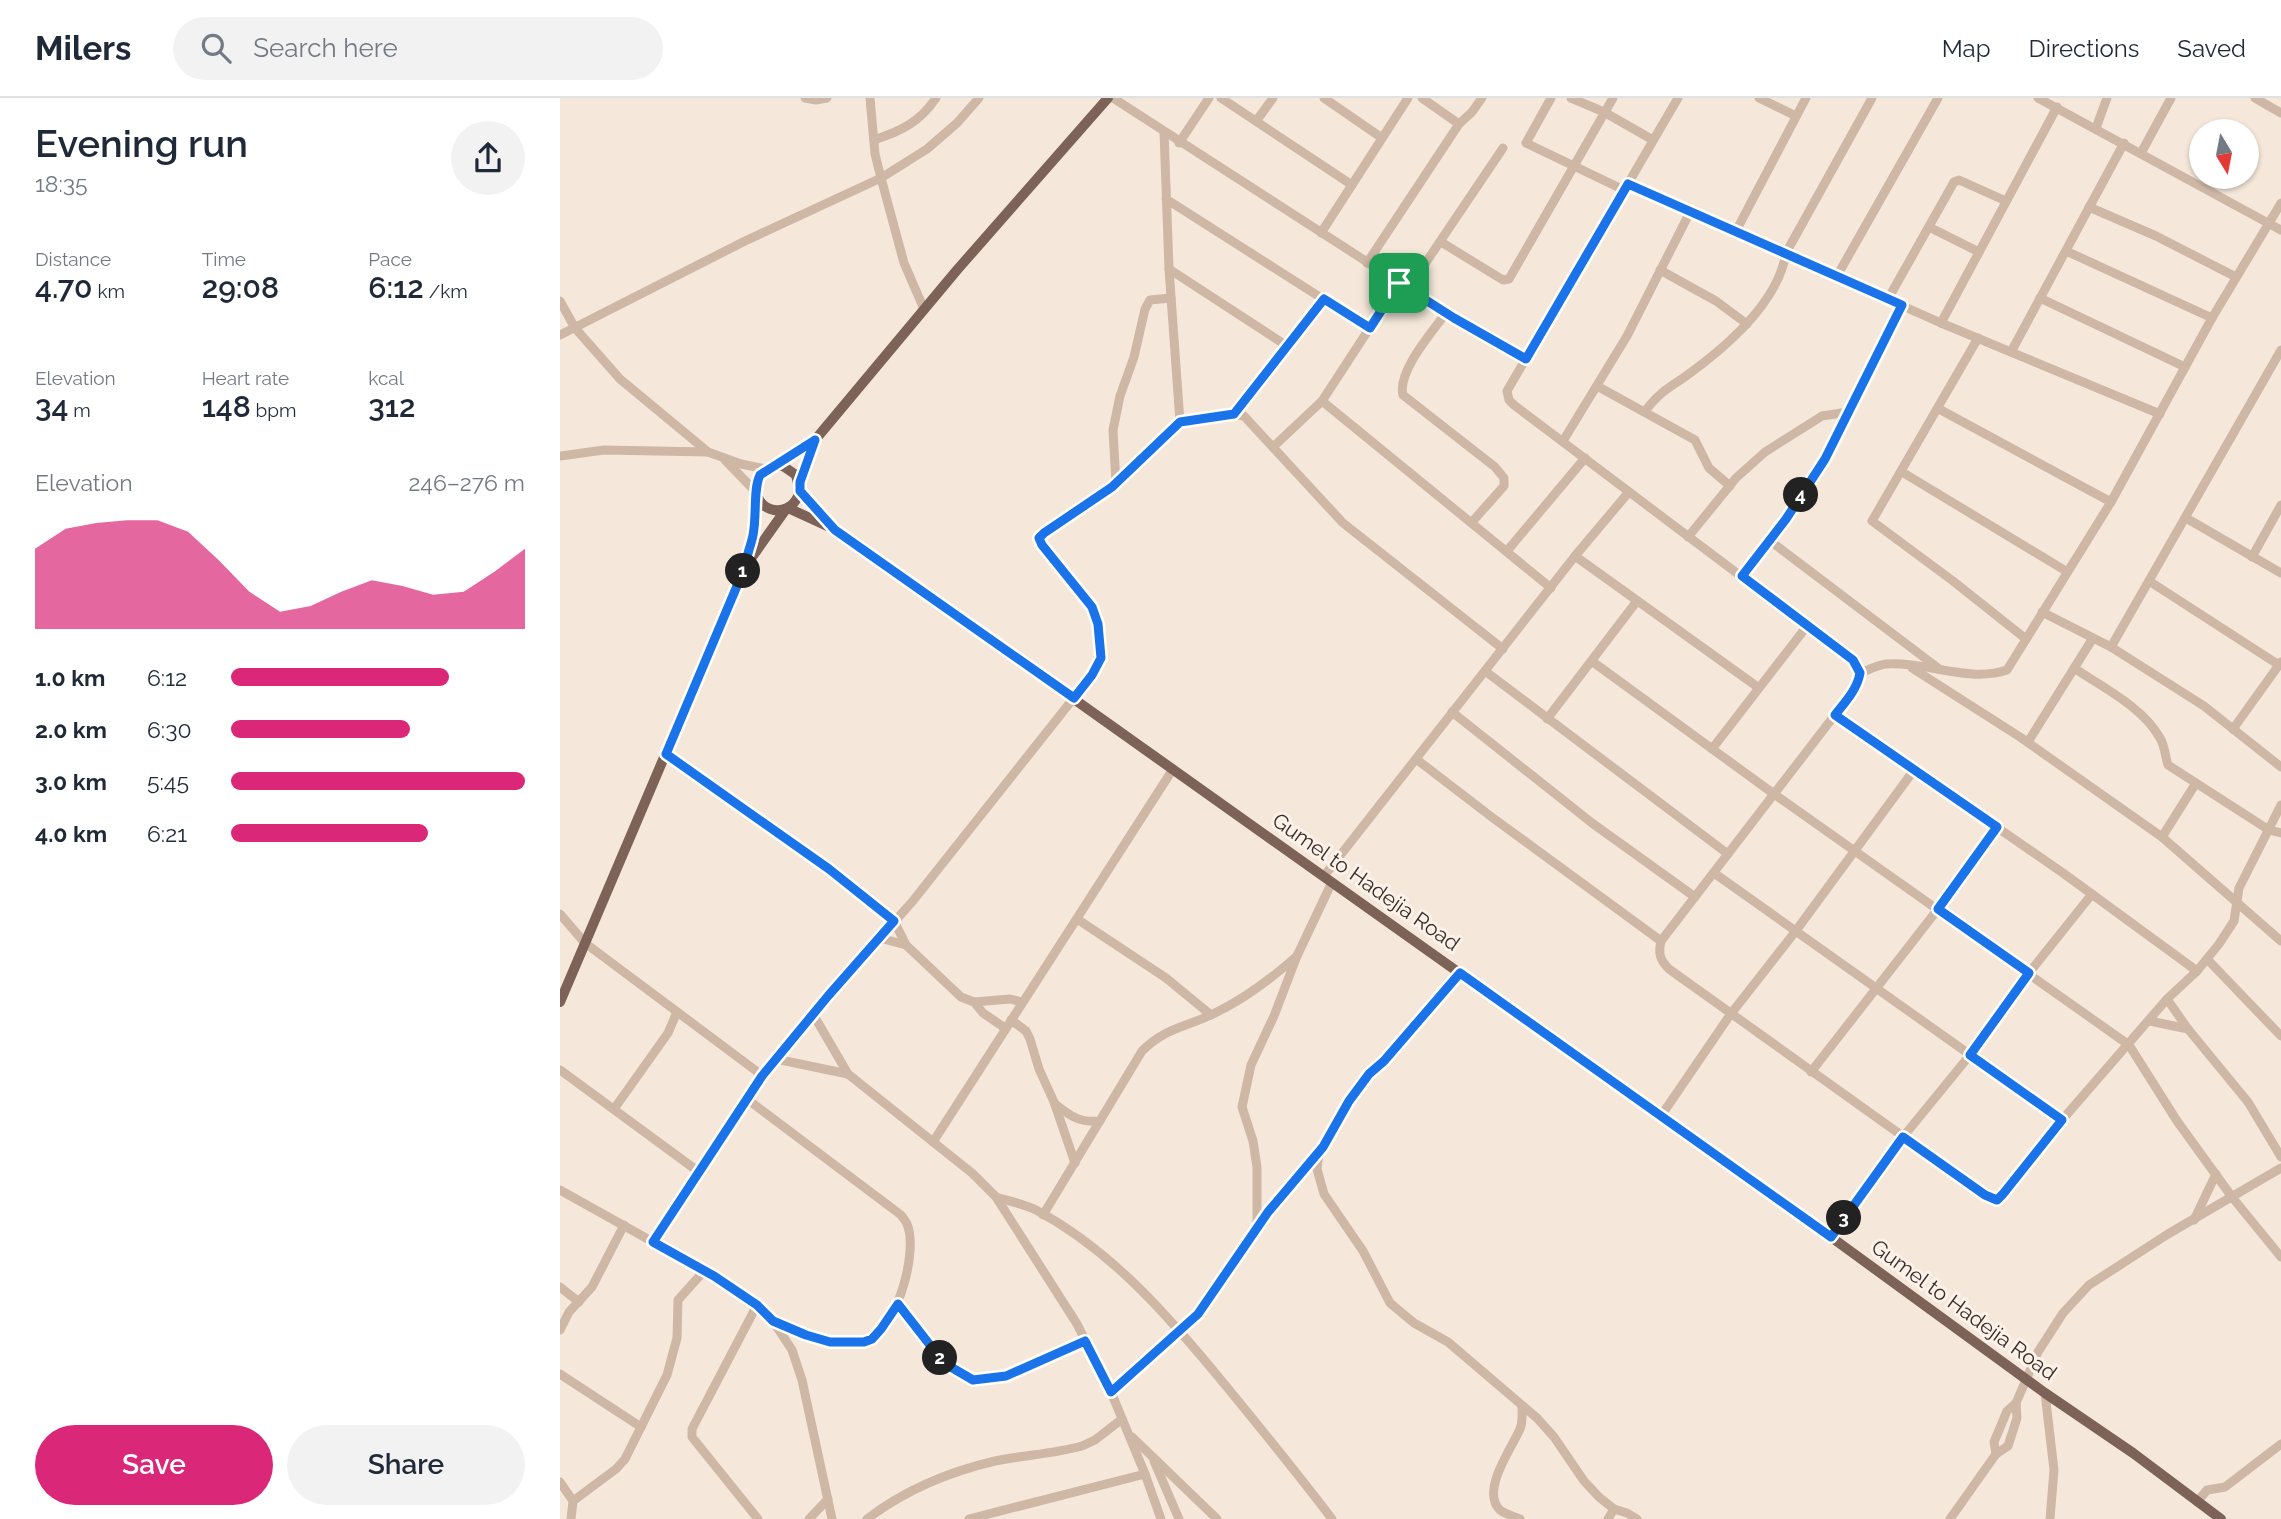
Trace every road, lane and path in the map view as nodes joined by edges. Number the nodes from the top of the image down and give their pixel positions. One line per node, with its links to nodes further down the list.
1 (805, 98): 2 (street)
2 (827, 98)
3 (870, 98): 35 (street)
4 (936, 98): 35 (street)
5 (979, 98): 42 (street)
6 (1110, 98): 33 (street); 72 (main road)
7 (1209, 98): 37 (street)
8 (1222, 98): 30 (street)
9 (1273, 98): 30 (street)
10 (1324, 98): 34 (street)
11 (1408, 98): 34 (street)
12 (1422, 98): 31 (street)
13 (1482, 98): 31 (street)
14 (1551, 98): 41 (street)
15 (1571, 98): 27 (street)
16 (1613, 98): 27 (street)
17 (1678, 98): 36 (street)
18 (1759, 98): 29 (street)
19 (1805, 98): 29 (street)
20 (1872, 98): 58 (street)
21 (1938, 98): 62 (street)
22 (2038, 98): 26 (street)
23 (2108, 98): 32 (street)
24 (2171, 98): 40 (street)
25 (2255, 98): 28 (street)
26 (2057, 107): 32 (street); 46 (street)
27 (1604, 112): 36 (street); 41 (street)
28 (2281, 113)
29 (1796, 116): 53 (street)
30 (1257, 120): 43 (street)
31 (1459, 124): 59 (street)
32 (2095, 128): 38 (street)
33 (1164, 132): 37 (street); 45 (street)
34 (1382, 138): 43 (street)
35 (874, 140): 42 (street)
36 (1653, 140): 44 (street)
37 (1180, 143): 54 (street)
38 (2124, 143): 40 (street); 48 (street)
39 (1503, 148): 55 (street)
40 (2141, 153): 50 (street)
41 (1573, 167): 44 (street); 55 (street)
42 (881, 178): 72 (street); 77 (street)
43 (1352, 185): 54 (street)
44 (1626, 187): 49 (street); 84 (street)
45 (1166, 199): 60 (street); 68 (street)
46 (2006, 201): 51 (street); 57 (street)
47 (2281, 203): 50 (street)
48 (2089, 207): 56 (street); 63 (street)
49 (1690, 212): 53 (street); 61 (street)
50 (2269, 223): 52 (street); 63 (street)
51 (1929, 227): 57 (street); 69 (street)
52 (2281, 229)
53 (1736, 231): 58 (street)
54 (1321, 233): 59 (street)
55 (1441, 242): 65 (street)
56 (2066, 251): 67 (street); 74 (street)
57 (1979, 252): 75 (street)
58 (1786, 253): 62 (street); 76 (street)
59 (1367, 262): 64 (street)
60 (1169, 269): 66 (street); 81 (street)
61 (1660, 270): 76 (street); 86 (street)
62 (1838, 276): 69 (street)
63 (2236, 277): 74 (street)
64 (1399, 283): 65 (street); 78 (street)
65 (1408, 289): 73 (street)
66 (1171, 298): 93 (street); 103 (street)
67 (2040, 298): 83 (street); 85 (street)
68 (1324, 299): 78 (street); 81 (street)
69 (1888, 299): 71 (street)
70 (560, 301): 77 (street)
71 (1902, 305): 75 (street); 90 (street)
72 (924, 309): 94 (main road)
73 (1446, 313): 84 (street); 112 (street)
74 (2211, 318): 85 (street)
75 (1941, 323): 80 (street)
76 (1747, 324): 89 (street)
77 (575, 328): 79 (street); 97 (street)
78 (1370, 328): 87 (street)
79 (560, 335)
80 (1978, 338): 83 (street); 88 (street)
81 (1287, 346): 91 (street)
82 (2281, 350): 111 (street)
83 (2011, 352): 92 (street)
84 (1526, 359): 95 (street)
85 (2185, 367): 92 (street)
86 (1597, 386): 89 (street); 95 (street)
87 (1322, 401): 96 (street); 112 (street)
88 (1939, 408): 102 (street); 108 (street)
89 (1644, 411): 104 (street)
90 (1848, 412): 104 (street); 115 (street)
91 (1234, 414): 93 (street); 96 (street)
92 (2160, 414): 108 (street)
93 (1180, 422): 103 (street)
94 (815, 440): 101 (main road); 105 (main road)
95 (1563, 441): 99 (street)
96 (1273, 447): 131 (street)
97 (708, 452): 98 (street); 100 (street)
98 (560, 456)
99 (1585, 458): 106 (street); 116 (street)
100 (724, 459): 101 (street); 107 (street)
101 (770, 468): 105 (main road); 107 (main road)
102 (1902, 472): 120 (street); 129 (street)
103 (1116, 484): 140 (street)
104 (1730, 486): 114 (street)
105 (800, 487): 110 (main road); 113 (main road)
106 (1628, 493): 114 (street); 117 (street)
107 (756, 495): 110 (main road); 119 (main road)
108 (2110, 502): 120 (street)
109 (2281, 505): 118 (street)
110 (787, 509): 113 (main road, Gumel to Hadejia Road); 119 (main road)
111 (2186, 518): 118 (street); 123 (street)
112 (1472, 522): 116 (street)
113 (835, 530): 140 (main road, Gumel to Hadejia Road)
114 (1688, 537): 122 (street)
115 (1769, 540): 122 (street); 136 (street)
116 (1507, 551): 124 (street)
117 (1575, 556): 124 (street); 125 (street)
118 (2252, 557): 121 (street)
119 (745, 567): 147 (main road)
120 (2066, 571): 126 (street)
121 (2281, 573)
122 (1742, 576): 127 (street)
123 (2149, 581): 130 (street); 133 (street)
124 (1552, 588): 131 (street)
125 (1637, 601): 132 (street); 139 (street)
126 (2042, 612): 128 (street); 129 (street)
127 (1807, 625): 138 (street); 139 (street)
128 (2093, 638): 130 (street); 135 (street)
129 (2026, 639): 136 (street)
130 (2111, 647): 144 (street)
131 (1503, 649): 137 (street)
132 (1593, 662): 143 (street); 146 (street)
133 (2280, 663): 144 (street)
134 (1910, 666): 136 (street); 138 (street); 145 (street)
135 (2074, 668): 145 (street); 152 (street)
136 (1940, 669)
137 (1485, 671): 141 (street); 143 (street)
138 (1860, 673): 142 (street)
139 (1759, 688): 146 (street)
140 (1074, 698): 150 (main road, Gumel to Hadejia Road); 169 (street)
141 (1452, 712): 148 (street); 164 (street)
142 (1835, 715): 151 (street); 153 (street)
143 (1547, 719): 160 (street)
144 (2234, 729): 149 (street)
145 (2028, 742): 158 (street)
146 (1712, 749): 153 (street)
147 (666, 754): 169 (street); 174 (main road)
148 (1416, 759): 162 (street); 172 (street)
149 (2281, 767)
150 (1173, 769): 162 (main road, Gumel to Hadejia Road); 168 (street)
151 (1914, 770): 155 (street); 159 (street)
152 (2196, 783): 156 (street); 158 (street)
153 (1774, 794): 159 (street); 160 (street)
154 (2281, 806): 156 (street)
155 (1997, 827): 163 (street); 166 (street)
156 (2269, 830): 157 (street); 165 (street)
157 (2281, 833)
158 (2162, 837): 165 (street)
159 (1854, 851): 166 (street); 170 (street)
160 (1728, 854): 161 (street)
161 (1714, 873): 164 (street); 170 (street)
162 (1328, 879): 176 (street); 179 (main road, Gumel to Hadejia Road)
163 (2092, 894): 178 (street); 180 (street)
164 (1695, 897): 172 (street)
165 (2237, 902): 173 (street); 177 (street)
166 (1938, 909): 180 (street); 181 (street)
167 (560, 914): 174 (street)
168 (1077, 919): 185 (street); 188 (street)
169 (894, 921): 171 (street); 175 (street)
170 (1795, 932): 181 (street); 189 (street)
171 (880, 938): 175 (street); 187 (street)
172 (1661, 941): 189 (street)
173 (2281, 942)
174 (585, 943): 183 (main road); 186 (street)
175 (906, 945): 184 (street)
176 (1297, 956): 188 (street); 221 (street)
177 (2207, 959): 178 (street); 193 (street)
178 (2197, 971): 182 (street)
179 (1460, 973): 204 (main road, Gumel to Hadejia Road); 209 (street)
180 (2029, 973): 194 (street); 195 (street)
181 (1876, 988): 195 (street); 198 (street)
182 (2167, 999): 190 (street); 192 (street)
183 (560, 1002)
184 (974, 1002): 185 (street); 191 (street)
185 (1022, 1002): 191 (street)
186 (677, 1012): 200 (street); 203 (street)
187 (813, 1014): 196 (street); 199 (street)
188 (1211, 1015): 206 (street)
189 (1730, 1015): 198 (street); 204 (street)
190 (2150, 1021): 192 (street); 194 (street)
191 (1008, 1024): 202 (street); 208 (street)
192 (2189, 1029): 210 (street)
193 (2281, 1036)
194 (2129, 1045): 205 (street); 214 (street)
195 (1970, 1055): 205 (street); 207 (street)
196 (776, 1059): 199 (street); 200 (street)
197 (560, 1070): 203 (street)
198 (1811, 1072): 207 (street)
199 (848, 1074): 208 (street)
200 (762, 1076): 201 (street)
201 (747, 1099): 213 (street); 228 (street)
202 (1054, 1102): 206 (street); 211 (street)
203 (614, 1110): 213 (street)
204 (1661, 1116): 222 (main road, Gumel to Hadejia Road)
205 (2062, 1120): 207 (street)
206 (1100, 1121): 211 (street)
207 (1903, 1137): 222 (street)
208 (933, 1142): 216 (street)
209 (1319, 1151): 221 (street); 239 (street)
210 (2281, 1157)
211 (1075, 1163): 218 (street)
212 (2281, 1168): 217 (street)
213 (699, 1172): 223 (street)
214 (2216, 1174): 217 (street); 219 (street)
215 (560, 1191): 220 (street)
216 (996, 1196): 218 (street); 233 (street)
217 (2232, 1197): 219 (street); 224 (street)
218 (1043, 1215): 232 (street)
219 (2194, 1221): 235 (street)
220 (624, 1225): 223 (street); 227 (street)
221 (1257, 1227): 232 (street)
222 (1831, 1237): 235 (main road, Gumel to Hadejia Road)
223 (653, 1242): 225 (street)
224 (2281, 1257)
225 (704, 1271): 229 (street); 241 (street)
226 (560, 1287): 227 (street)
227 (579, 1301): 231 (street)
228 (898, 1304): 230 (street); 233 (street)
229 (757, 1305): 230 (street); 253 (street)
230 (773, 1321): 248 (street)
231 (560, 1330)
232 (1181, 1331): 236 (street); 261 (street)
233 (1085, 1341): 236 (street)
234 (560, 1374): 241 (street)
235 (2025, 1377): 237 (main road, Gumel to Hadejia Road); 238 (street)
236 (1111, 1392): 240 (street)
237 (2045, 1393): 250 (main road, Gumel to Hadejia Road); 266 (street)
238 (2016, 1403): 244 (street); 244 (street)
239 (1522, 1407): 251 (street); 262 (street)
240 (1122, 1419): 242 (street); 256 (street)
241 (641, 1427): 249 (street)
242 (1128, 1433): 245 (street); 246 (street)
243 (2281, 1444): 250 (street)
244 (1996, 1454): 265 (street)
245 (1152, 1456): 259 (street); 260 (street)
246 (1145, 1474): 257 (street); 258 (street)
247 (560, 1482): 249 (street)
248 (828, 1499): 254 (street); 255 (street)
249 (573, 1501): 252 (street)
250 (2197, 1502): 267 (main road, Gumel to Hadejia Road)
251 (1614, 1509): 263 (street); 264 (street)
252 (571, 1519)
253 (758, 1519)
254 (809, 1519)
255 (832, 1519)
256 (867, 1519)
257 (969, 1519)
258 (1161, 1519)
259 (1179, 1519)
260 (1217, 1519)
261 (1332, 1519)
262 (1520, 1519)
263 (1608, 1519)
264 (1637, 1519)
265 (1950, 1519)
266 (2050, 1519)
267 (2221, 1519)

